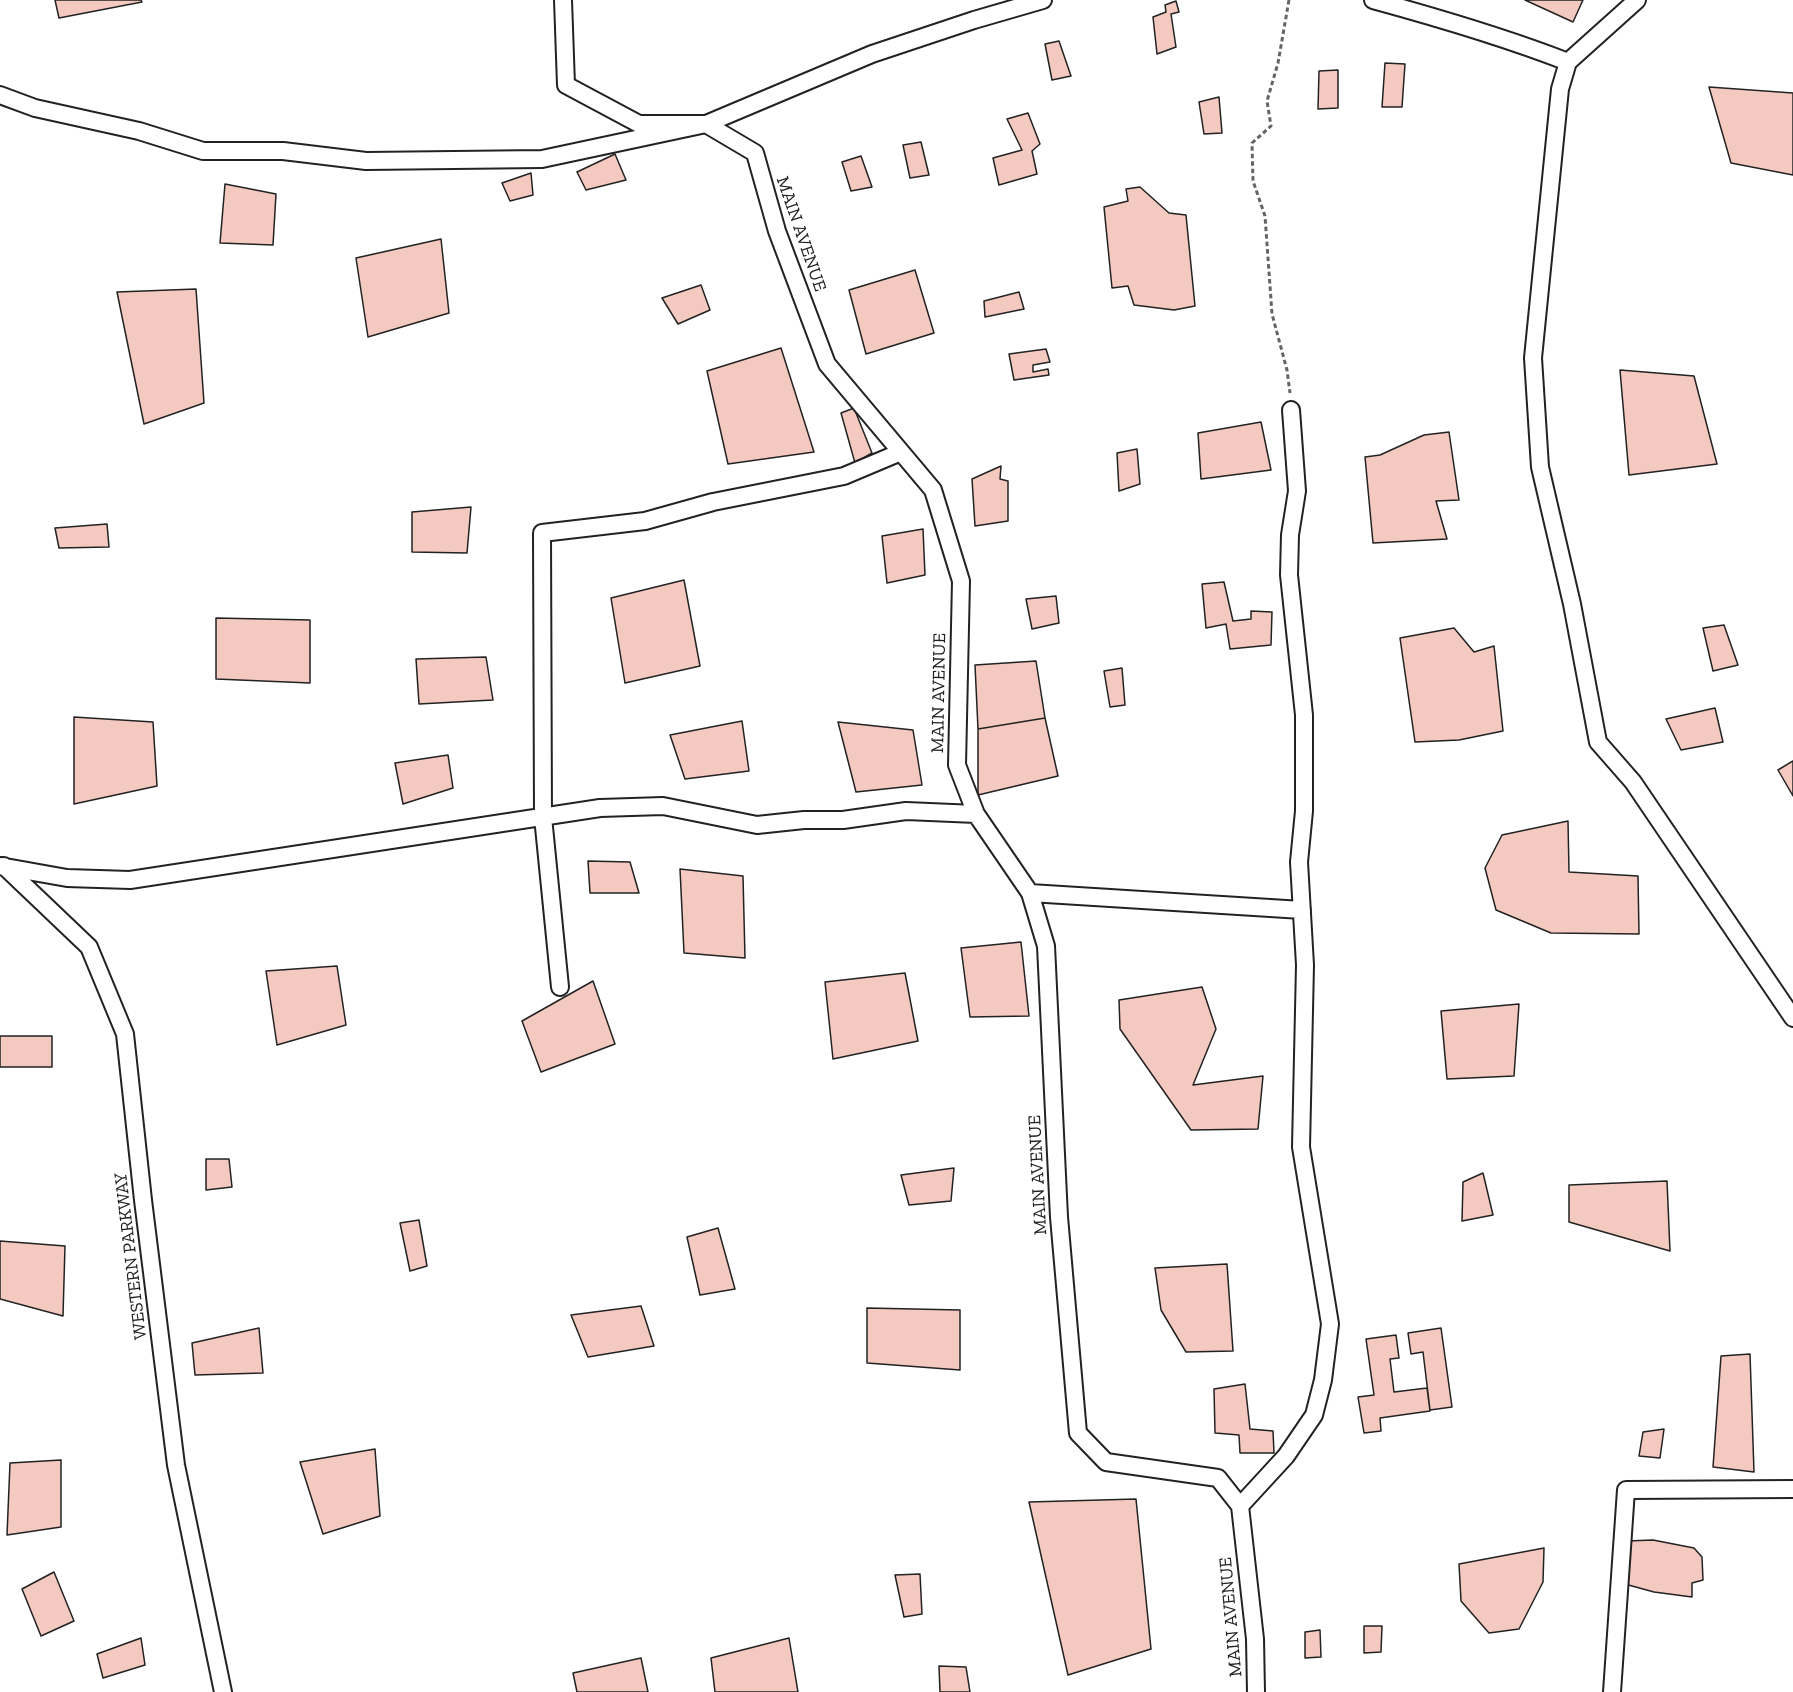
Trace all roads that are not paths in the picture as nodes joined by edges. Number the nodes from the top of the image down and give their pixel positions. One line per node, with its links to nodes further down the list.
1 (562, 0): 7 (street)
2 (1043, 0): 7 (street)
3 (1373, 0): 5 (street)
4 (1636, 0): 5 (street)
5 (1568, 62): 16 (street)
6 (0, 95): 7 (street)
7 (706, 124): 9 (street, MAIN AVENUE)
8 (1291, 410): 14 (street)
9 (901, 452): 10 (street, MAIN AVENUE); 11 (street)
10 (976, 814): 11 (street); 13 (street, MAIN AVENUE)
11 (543, 818): 12 (street); 15 (street)
12 (1, 862): 19 (street, WESTERN PARKWAY)
13 (1030, 893): 14 (street); 18 (street, MAIN AVENUE)
14 (1302, 910): 18 (street)
15 (560, 987)
16 (1793, 1018)
17 (1793, 1489): 21 (street)
18 (1240, 1506): 20 (street, MAIN AVENUE)
19 (223, 1692)
20 (1256, 1692)
21 (1612, 1692)

